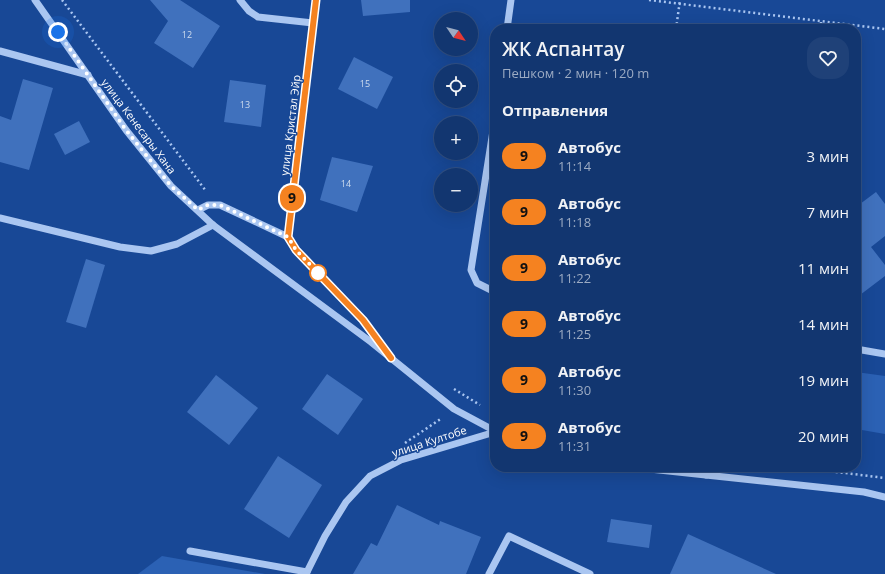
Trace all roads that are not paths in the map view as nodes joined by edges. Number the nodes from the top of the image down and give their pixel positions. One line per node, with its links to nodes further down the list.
1 (35, 0): 8 (street, улица Кенесары Хана)
2 (240, 0): 5 (street)
3 (316, 0): 5 (street, улица Кристал Эйр)
4 (511, 0): 6 (street)
5 (313, 23): 13 (street, улица Кристал Эйр)
6 (508, 24)
7 (0, 51): 8 (street)
8 (88, 75): 10 (street, улица Кенесары Хана)
9 (490, 150): 14 (street)
10 (198, 210): 12 (street, улица Кенесары Хана); 13 (street)
11 (0, 218): 12 (street)
12 (213, 225): 17 (street, улица Кенесары Хана)
13 (288, 237): 17 (street)
14 (490, 290)
15 (861, 350): 16 (street)
16 (885, 354)
17 (391, 358): 18 (street, улица Кенесары Хана)
18 (490, 428)
19 (490, 433): 25 (street, улица Култобе)
20 (684, 472): 22 (street)
21 (706, 472): 22 (street)
22 (706, 475): 23 (street)
23 (885, 497)
24 (190, 551): 25 (street)
25 (306, 573)
26 (489, 574): 27 (street)
27 (590, 574)

